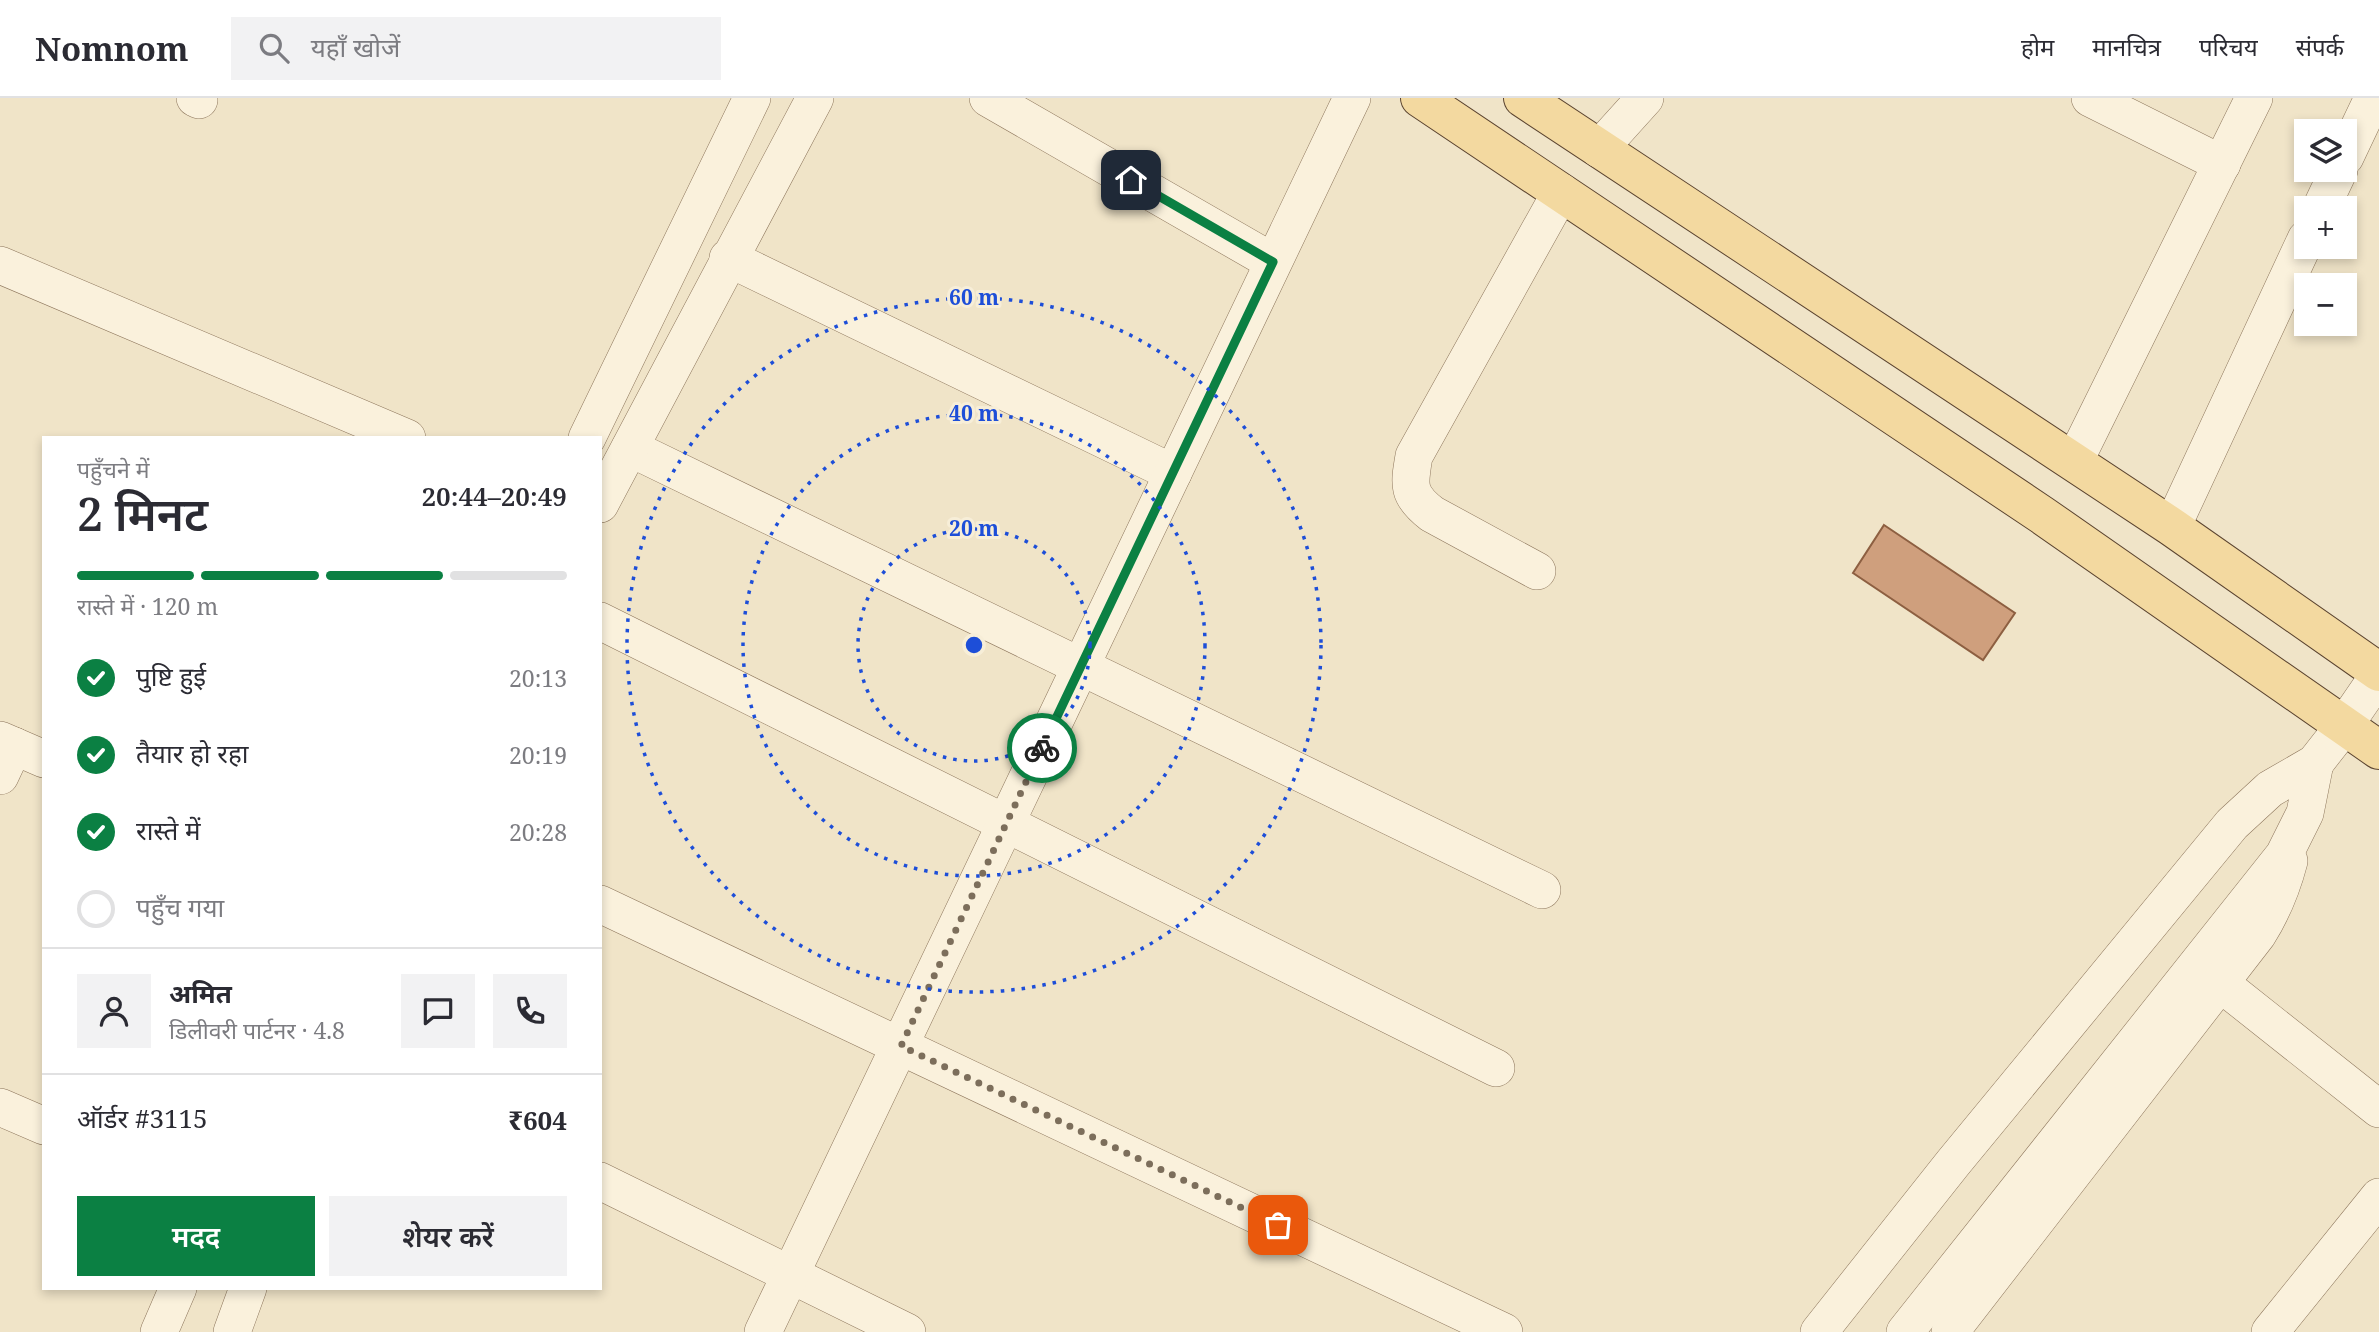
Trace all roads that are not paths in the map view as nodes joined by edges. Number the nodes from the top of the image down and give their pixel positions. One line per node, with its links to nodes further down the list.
1 (752, 98): 20 (street)
2 (815, 98): 15 (street)
3 (988, 98): 17 (street)
4 (1352, 98): 17 (street)
5 (1420, 98): 14 (main road)
6 (1523, 98): 12 (main road)
7 (1644, 98): 12 (street)
8 (2090, 98): 13 (street)
9 (2255, 98): 13 (street)
10 (2373, 98): 11 (street)
11 (2357, 132)
12 (1599, 149): 22 (main road)
13 (2222, 164): 22 (street)
14 (1561, 192): 26 (street); 30 (main road)
15 (729, 258): 21 (street); 23 (street)
16 (2297, 259): 25 (street)
17 (1273, 262): 23 (street)
18 (0, 265): 19 (street)
19 (402, 436)
20 (588, 436)
21 (630, 447): 24 (street); 28 (street)
22 (2074, 462): 25 (main road)
23 (1173, 473): 28 (street)
24 (602, 500)
25 (2172, 527): 29 (main road)
26 (1537, 571)
27 (602, 622): 33 (street)
28 (1081, 666): 33 (street); 35 (street)
29 (2379, 674): 30 (street)
30 (2344, 726): 31 (main road); 32 (street)
31 (2379, 750)
32 (2315, 762): 34 (street); 53 (street)
33 (1006, 824): 38 (street); 39 (street)
34 (2295, 835): 37 (street); 54 (street)
35 (1542, 890)
36 (602, 905): 38 (street)
37 (2220, 983): 41 (street); 55 (street)
38 (901, 1046): 45 (street); 52 (street)
39 (1496, 1068)
40 (0, 1107): 42 (street)
41 (2379, 1109)
42 (42, 1125)
43 (602, 1182): 45 (street)
44 (2379, 1197): 56 (street)
45 (791, 1275): 50 (street); 51 (street)
46 (177, 1290): 48 (street)
47 (247, 1290): 49 (street)
48 (159, 1332)
49 (232, 1332)
50 (763, 1332)
51 (907, 1332)
52 (1504, 1332)
53 (1819, 1332)
54 (1905, 1332)
55 (1950, 1332)
56 (2270, 1332)

